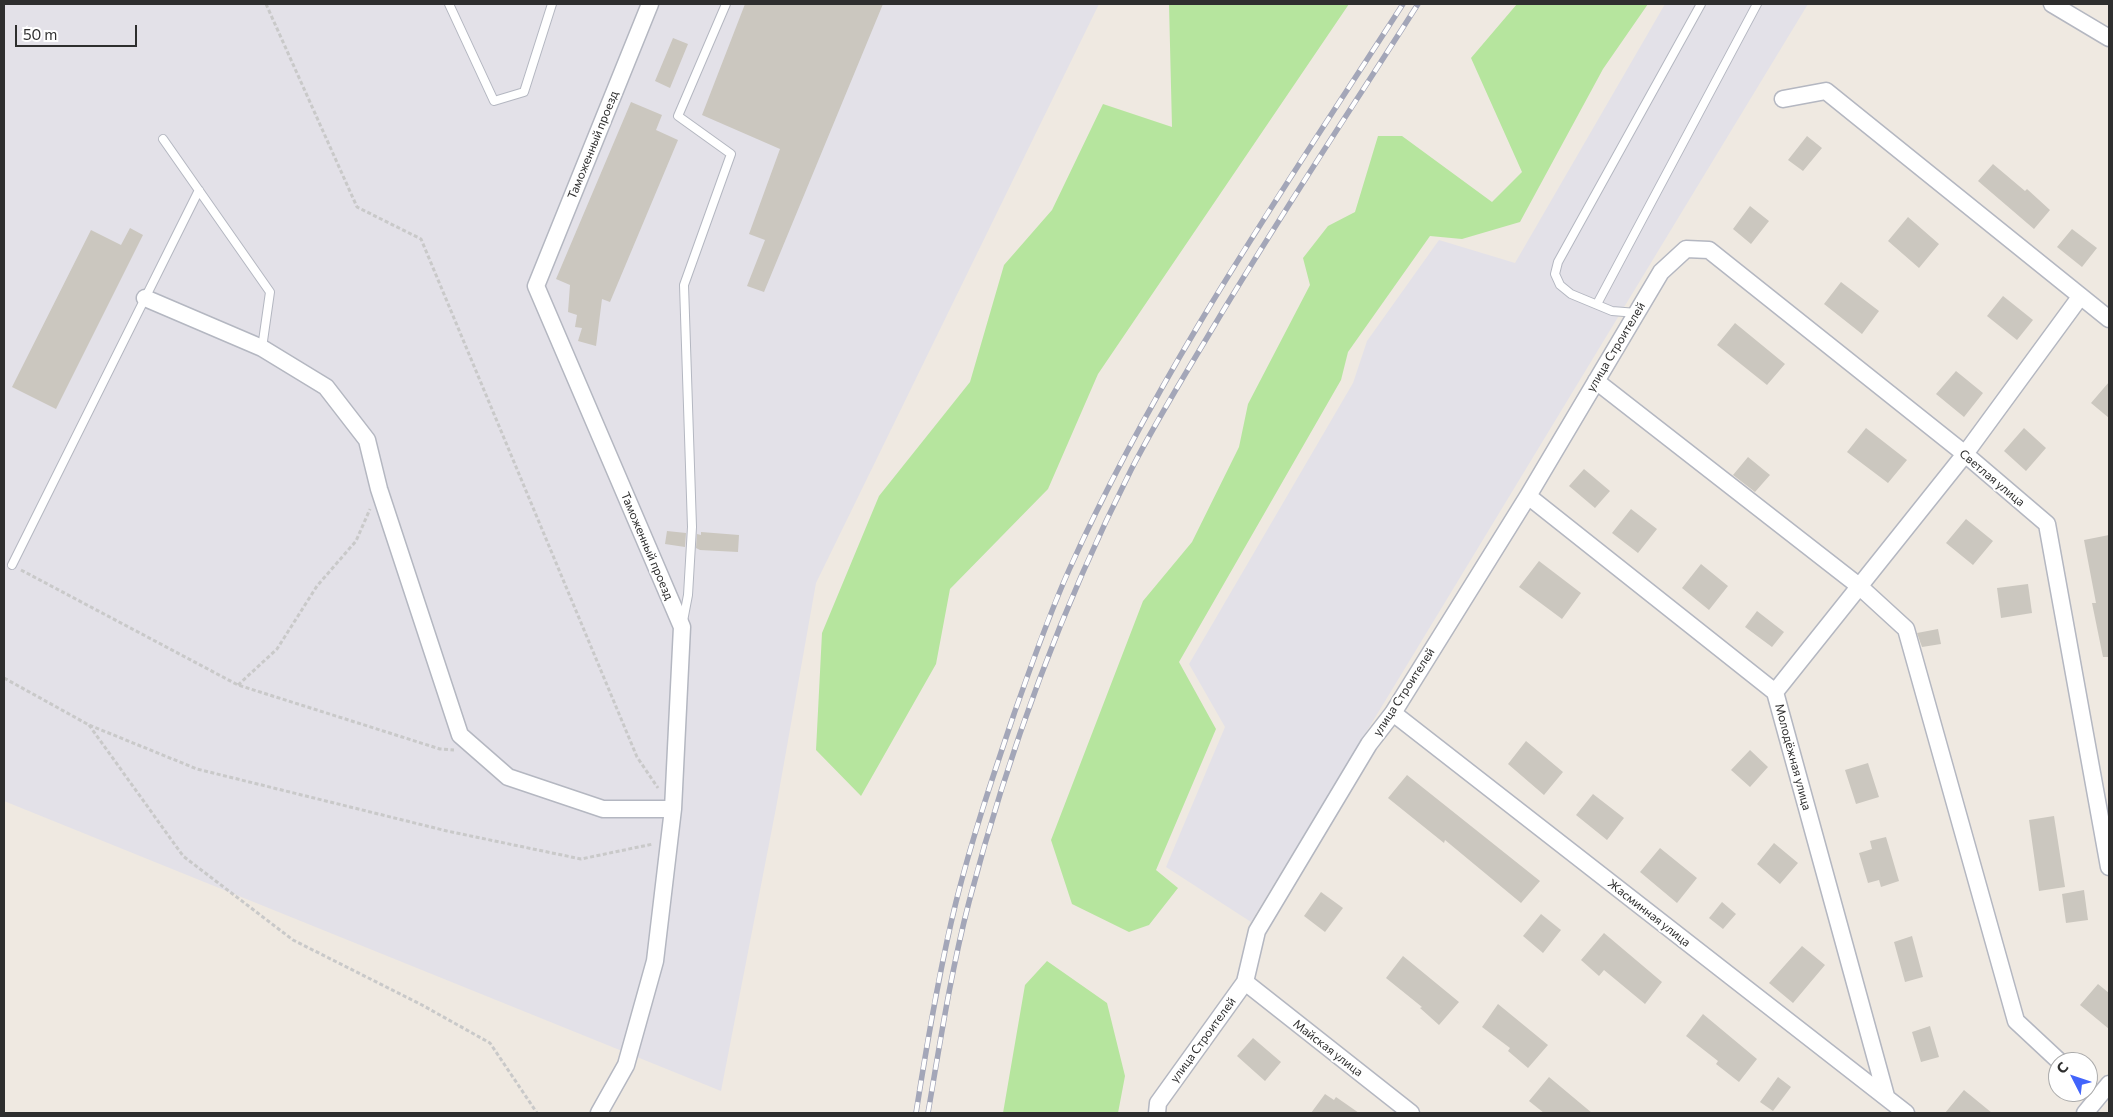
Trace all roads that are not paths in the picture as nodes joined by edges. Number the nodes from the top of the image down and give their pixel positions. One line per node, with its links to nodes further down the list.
1 (449, 4): 2 (lane)
2 (552, 4)
3 (650, 4): 24 (street, Таможенный проезд)
4 (726, 4): 24 (lane)
5 (1701, 4): 15 (lane)
6 (1757, 4): 15 (lane)
7 (2052, 4): 8 (street)
8 (2109, 38)
9 (1783, 99): 14 (street)
10 (163, 139): 11 (lane)
11 (199, 190): 13 (lane); 18 (lane)
12 (1661, 272): 16 (street, улица Строителей); 20 (street, Светлая улица)
13 (146, 298): 18 (street); 22 (lane)
14 (2080, 298): 17 (street); 20 (street)
15 (1596, 304): 16 (lane)
16 (1637, 313): 19 (street, улица Строителей)
17 (2109, 319)
18 (262, 348): 27 (street)
19 (1596, 381): 21 (street, улица Строителей); 23 (street)
20 (1965, 454): 23 (street); 28 (street, Светлая улица)
21 (1528, 496): 25 (street, Молодёжная улица); 26 (street, улица Строителей)
22 (12, 565)
23 (1859, 586): 25 (street); 30 (street)
24 (682, 627): 27 (street, Таможенный проезд)
25 (1775, 692): 32 (street, Молодёжная улица)
26 (1393, 713): 29 (street, улица Строителей); 32 (street, Жасминная улица)
27 (673, 809): 33 (street, Таможенный проезд)
28 (2109, 867)
29 (1245, 982): 34 (street, улица Строителей); 35 (street, Майская улица)
30 (2049, 1052)
31 (2102, 1090): 37 (street)
32 (1886, 1096): 36 (street, Жасминная улица)
33 (599, 1113)
34 (1157, 1113)
35 (1411, 1113)
36 (1906, 1113)
37 (2085, 1113)

